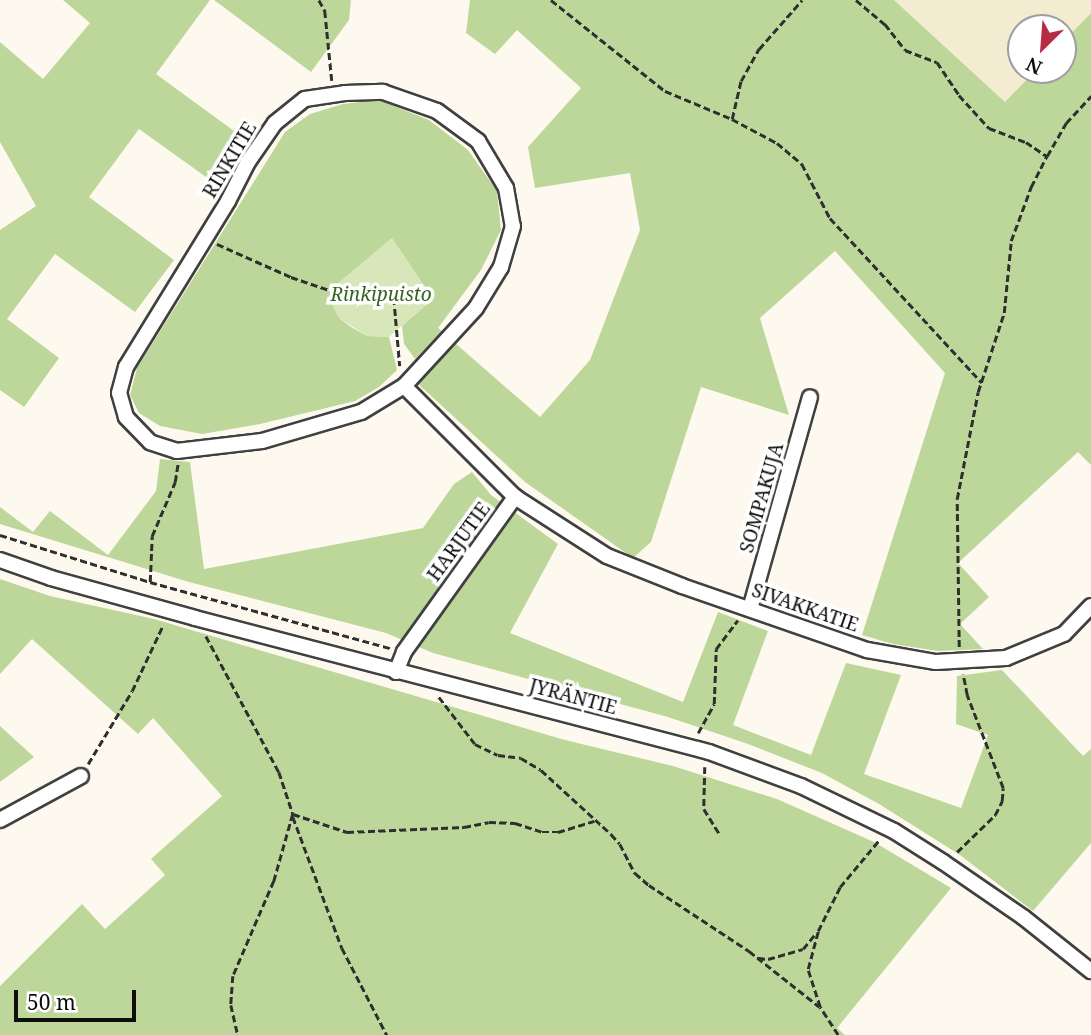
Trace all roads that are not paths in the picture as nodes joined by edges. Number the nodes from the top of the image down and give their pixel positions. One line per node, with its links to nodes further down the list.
1 (405, 384): 1 (street, RINKITIE); 3 (street, HARJUTIE)
2 (810, 397): 6 (street, SOMPAKUJA)
3 (515, 497): 6 (street, SIVAKKATIE); 7 (street, HARJUTIE)
4 (0, 560): 7 (street, JYRÄNTIE)
5 (1091, 606): 6 (street, SIVAKKATIE)
6 (747, 608)
7 (396, 671): 10 (street, JYRÄNTIE)
8 (81, 776): 9 (street)
9 (0, 820)
10 (1091, 971)

